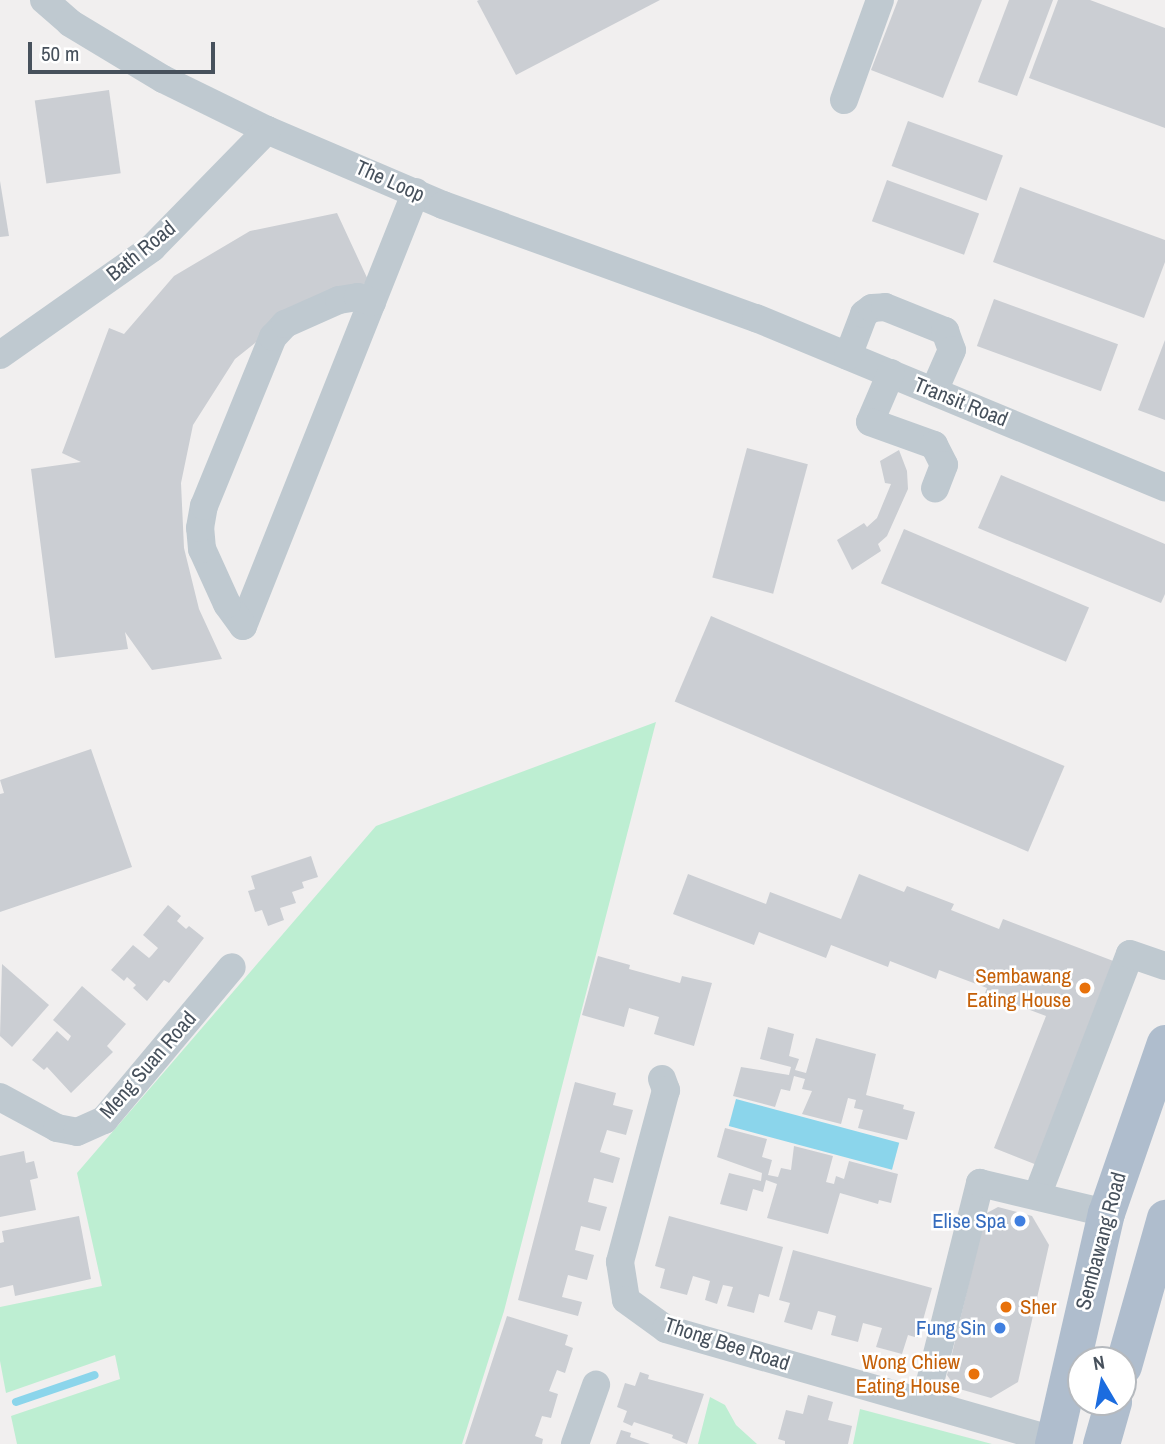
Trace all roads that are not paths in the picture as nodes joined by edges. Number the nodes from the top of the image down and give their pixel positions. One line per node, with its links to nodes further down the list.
1 (44, 0): 4 (street, The Loop)
2 (880, 0): 3 (street)
3 (844, 100)
4 (267, 130): 5 (street, The Loop); 8 (street, Bath Road)
5 (416, 192): 6 (street); 7 (street, The Loop)
6 (372, 302): 6 (street)
7 (757, 318): 9 (street, Transit Road)
8 (0, 355)
9 (848, 356): 10 (street, Transit Road); 11 (street)
10 (891, 373): 11 (street, Transit Road); 13 (street)
11 (934, 391): 12 (street, Transit Road)
12 (1165, 487)
13 (935, 488)
14 (1165, 966): 19 (street)
15 (232, 967): 18 (street, Meng Suan Road)
16 (1165, 1043): 20 (main road, Sembawang Road)
17 (662, 1079): 24 (street, Thong Bee Road)
18 (4, 1104)
19 (1037, 1196): 20 (street); 24 (street)
20 (1105, 1213): 26 (main road, Sembawang Road)
21 (1165, 1218): 22 (main road)
22 (1129, 1346)
23 (596, 1385): 27 (street)
24 (925, 1402): 26 (street, Thong Bee Road)
25 (1109, 1416): 28 (main road)
26 (1053, 1442)
27 (575, 1444)
28 (1101, 1444)

